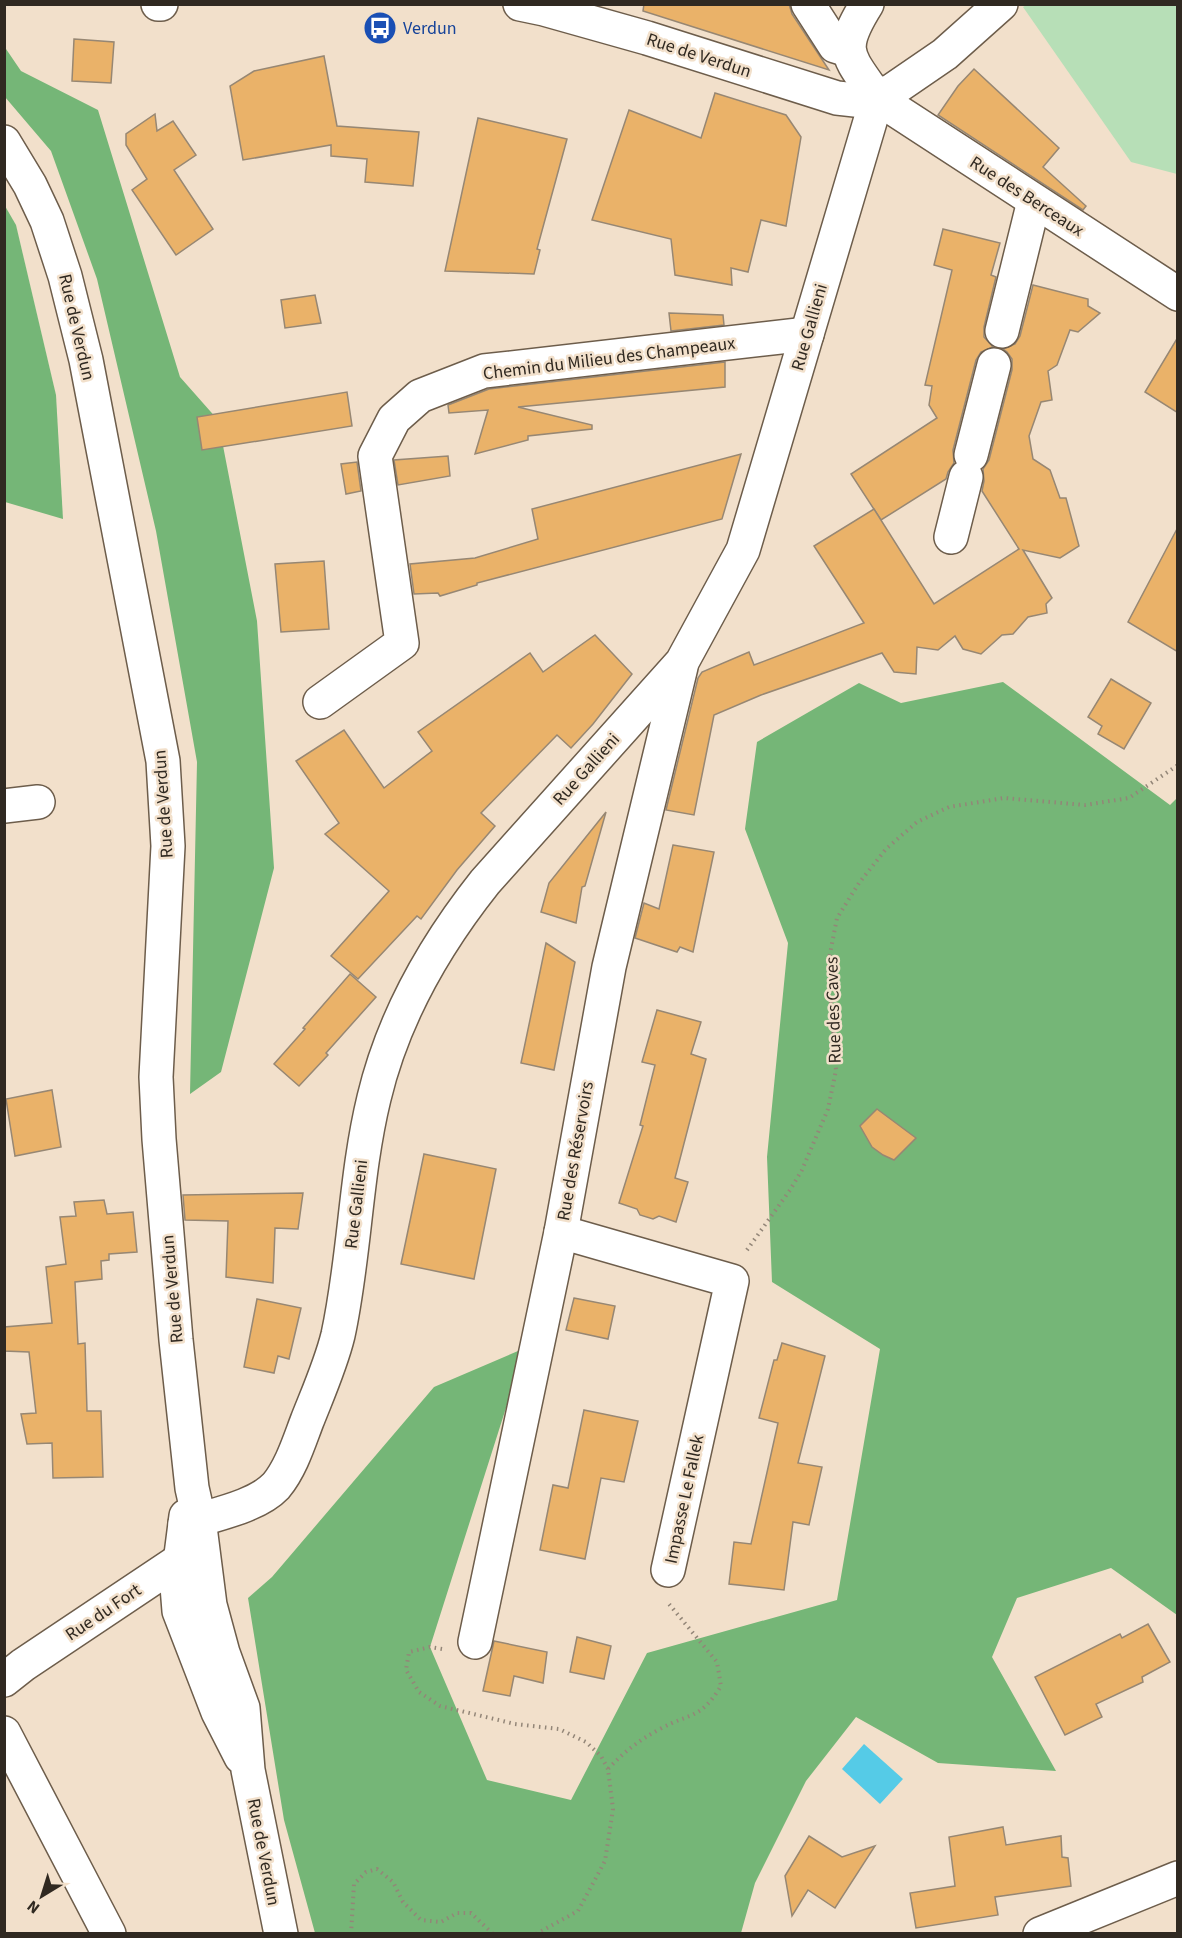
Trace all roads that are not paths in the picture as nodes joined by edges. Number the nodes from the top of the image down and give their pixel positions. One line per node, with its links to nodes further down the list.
1 (520, 4): 6 (street, Rue de Verdun)
2 (808, 4): 5 (street)
3 (867, 4): 5 (street)
4 (1001, 4): 6 (street)
5 (848, 50): 6 (street)
6 (877, 98): 8 (street, Rue des Berceaux); 11 (street, Rue Gallieni)
7 (4, 142): 19 (street, Rue de Verdun)
8 (1034, 201): 9 (street, Rue des Berceaux); 10 (street)
9 (1178, 294)
10 (1002, 331)
11 (807, 334): 14 (street, Rue Gallieni); 15 (street, Chemin du Milieu des Champeaux)
12 (994, 365): 13 (street)
13 (951, 537)
14 (682, 662): 18 (street, Rue des Réservoirs); 19 (street, Rue Gallieni)
15 (320, 702)
16 (38, 802): 17 (street)
17 (4, 806)
18 (561, 1232): 20 (street, Impasse Le Fallek); 21 (street, Rue des Réservoirs)
19 (192, 1527): 22 (street, Rue du Fort); 26 (street, Rue de Verdun)
20 (668, 1570)
21 (475, 1642)
22 (4, 1680)
23 (4, 1733): 25 (street)
24 (1178, 1878): 27 (street)
25 (109, 1934)
26 (281, 1934)
27 (1040, 1934)

